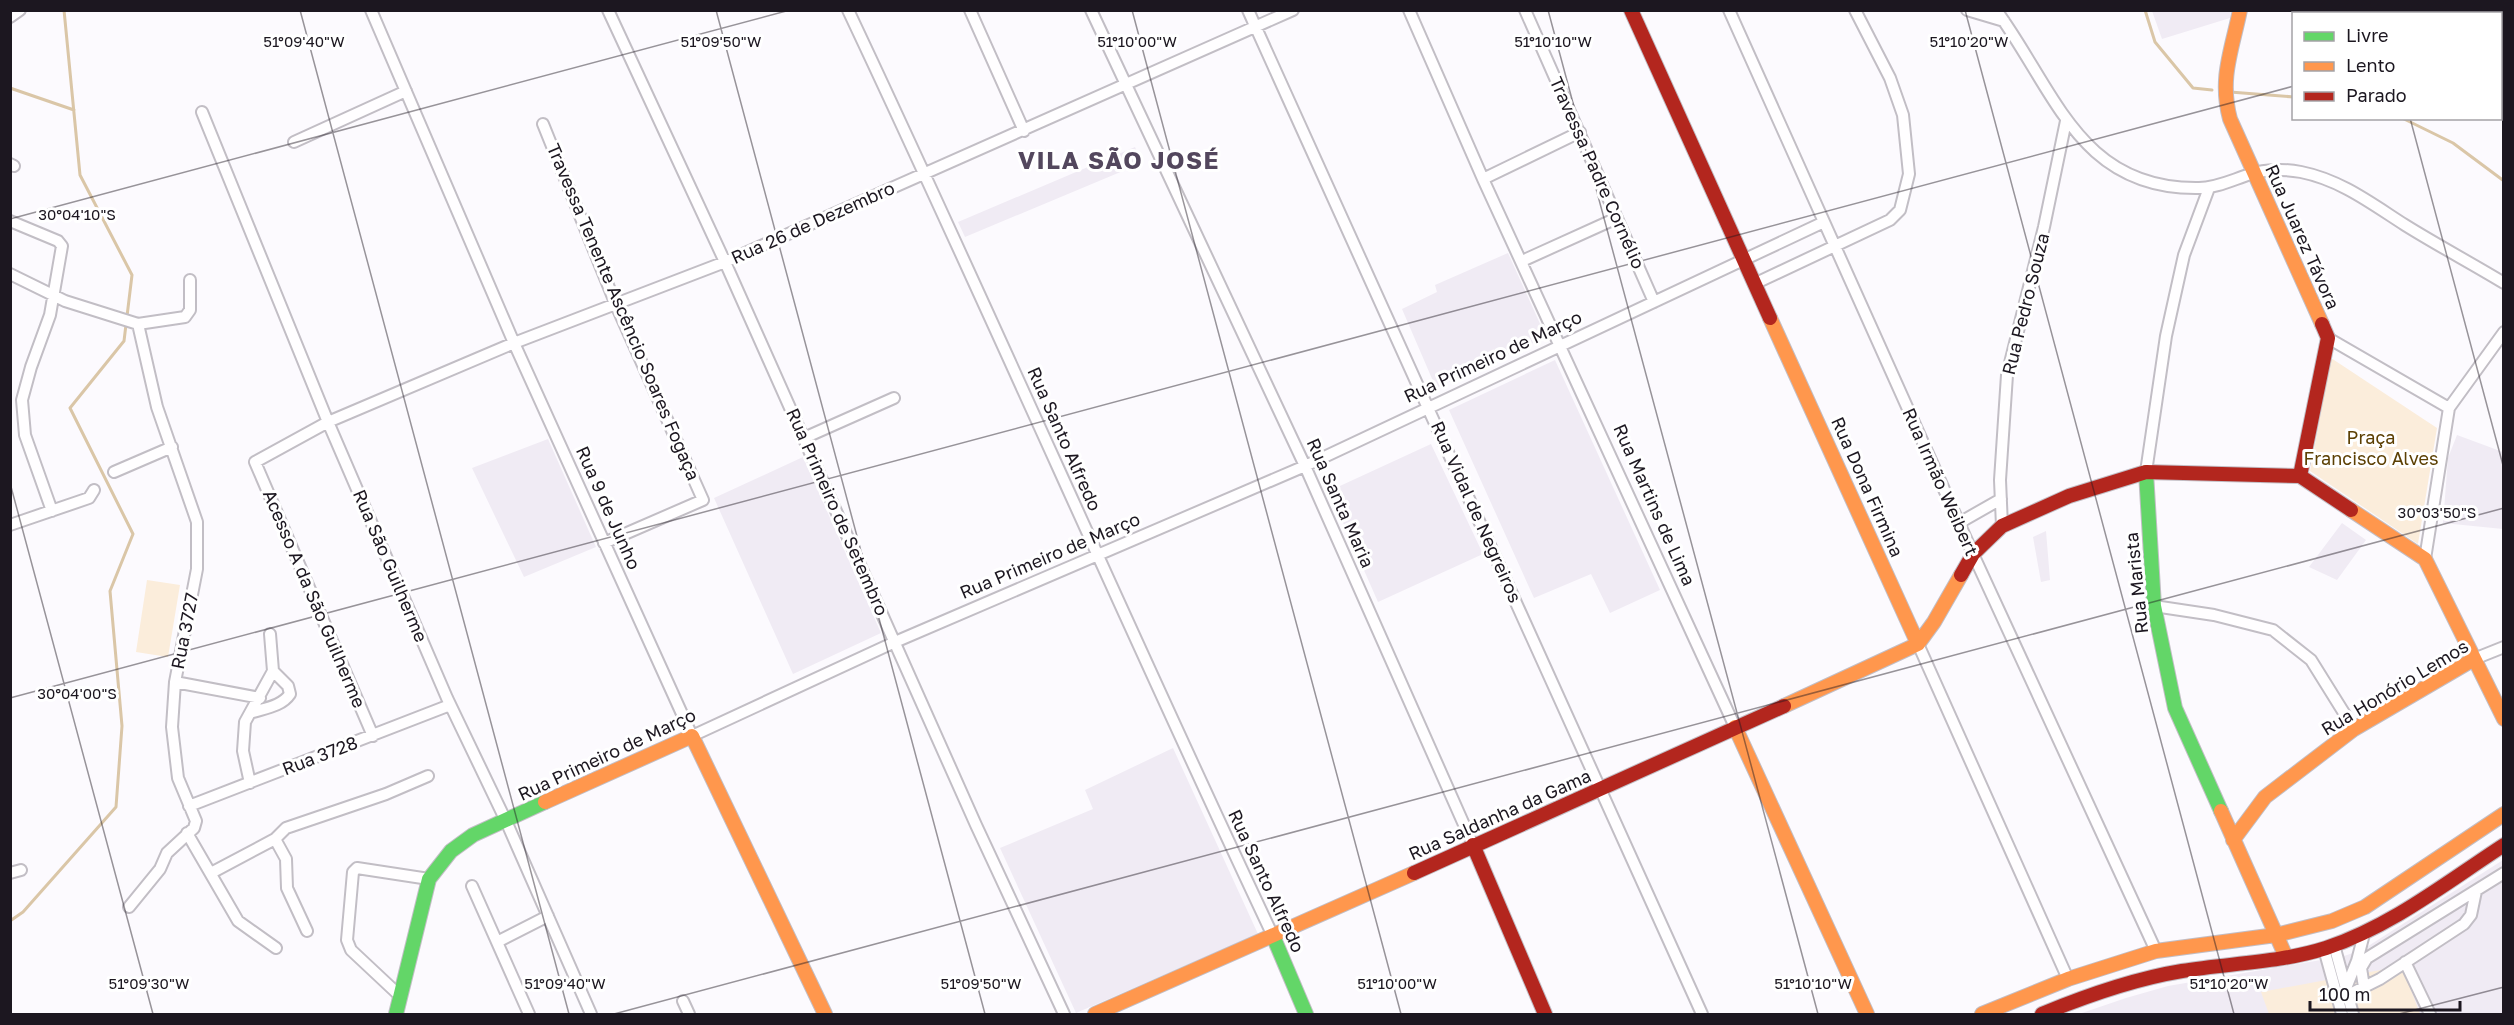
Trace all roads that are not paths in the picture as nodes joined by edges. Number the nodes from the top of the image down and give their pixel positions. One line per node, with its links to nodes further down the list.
1 (20, 10): 17 (street)
2 (372, 10): 21 (street, Rua 9 de Junho)
3 (608, 10): 38 (street, Rua Primeiro de Setembro)
4 (848, 10): 29 (street, Rua Santo Alfredo)
5 (970, 10): 25 (street)
6 (1091, 10): 20 (street, Rua Santa Maria)
7 (1248, 10): 19 (street, Rua Vidal de Negreiros)
8 (1293, 10): 19 (street, Rua 26 de Dezembro)
9 (1409, 10): 30 (street, Rua Martins de Lima)
10 (1525, 10): 26 (street, Travessa Padre Cornélio)
11 (1631, 10): 36 (street, Rua Dona Firmina)
12 (1729, 10): 34 (street, Rua Irmão Weibert)
13 (1855, 10): 35 (street)
14 (1967, 10): 18 (street)
15 (1996, 10): 18 (street)
16 (2241, 13): 28 (street, Rua Juarez Távora)
17 (10, 16)
18 (2004, 21): 23 (street)
19 (1256, 28): 20 (street, Rua 26 de Dezembro); 52 (street, Rua Vidal de Negreiros)
20 (1126, 86): 25 (street, Rua 26 de Dezembro); 58 (street, Rua Santa Maria)
21 (406, 91): 27 (street); 49 (street, Rua 9 de Junho)
22 (202, 112): 54 (street, Rua São Guilherme)
23 (2066, 121): 31 (street); 63 (street, Rua Pedro Souza)
24 (543, 124): 45 (street, Travessa Tenente Ascêncio Soares Fogaça)
25 (1024, 131): 29 (street, Rua 26 de Dezembro)
26 (1580, 132): 30 (street); 32 (street, Travessa Padre Cornélio)
27 (294, 142)
28 (2254, 173): 31 (street); 41 (street); 48 (street, Rua Juarez Távora)
29 (925, 174): 38 (street, Rua 26 de Dezembro); 70 (street, Rua Santo Alfredo)
30 (1483, 179): 37 (street, Rua Martins de Lima)
31 (2209, 188): 60 (street, Rua Marista)
32 (1617, 218): 37 (street); 44 (street, Travessa Padre Cornélio)
33 (10, 221): 43 (street)
34 (1824, 222): 35 (street, Rua Irmão Weibert); 36 (street, Rua Primeiro de Março)
35 (1834, 246): 42 (street); 65 (street, Rua Irmão Weibert)
36 (1744, 260): 42 (street, Rua Dona Firmina); 44 (street, Rua Primeiro de Março)
37 (1522, 261): 50 (street, Rua Martins de Lima)
38 (725, 262): 45 (street, Rua 26 de Dezembro); 55 (street, Rua Primeiro de Setembro)
39 (10, 274): 43 (street)
40 (190, 280): 46 (street)
41 (2504, 283)
42 (1754, 284): 75 (street, Rua Dona Firmina)
43 (54, 293): 46 (street); 64 (street)
44 (1654, 302): 50 (street, Rua Primeiro de Março)
45 (616, 305): 49 (street, Rua 26 de Dezembro); 68 (street, Travessa Tenente Ascêncio Soares Fogaça)
46 (138, 324): 56 (street, Rua 3727)
47 (2504, 332): 53 (street)
48 (2328, 338): 53 (street); 61 (street, Rua Juarez Távora)
49 (514, 343): 54 (street, Rua 26 de Dezembro); 68 (street, Rua 9 de Junho)
50 (1561, 345): 52 (street, Rua Primeiro de Março); 84 (street, Rua Martins de Lima)
51 (894, 398): 55 (street)
52 (1429, 407): 58 (street, Rua Primeiro de Março); 90 (street, Rua Vidal de Negreiros)
53 (2449, 408): 71 (street)
54 (328, 422): 57 (street, Rua 26 de Dezembro); 81 (street, Rua São Guilherme)
55 (804, 438): 74 (street, Rua Primeiro de Setembro)
56 (172, 447): 59 (street); 79 (street, Rua 3727)
57 (255, 462): 86 (street, Acesso A da São Guilherme)
58 (1305, 466): 70 (street, Rua Primeiro de Março); 97 (street, Rua Santa Maria)
59 (114, 472)
60 (2145, 472): 61 (street); 67 (street); 72 (street, Rua Marista)
61 (2300, 476): 71 (street)
62 (94, 490): 64 (street)
63 (2001, 499): 65 (street); 67 (street, Rua Pedro Souza)
64 (52, 511): 66 (street)
65 (1959, 523): 69 (street, Rua Irmão Weibert)
66 (10, 525)
67 (2002, 526): 69 (street)
68 (604, 543): 87 (street, Rua 9 de Junho)
69 (1973, 554): 75 (street); 113 (street, Rua Irmão Weibert)
70 (1097, 555): 74 (street, Rua Primeiro de Março); 109 (street, Rua Santo Alfredo)
71 (2425, 559): 77 (street)
72 (2154, 606): 85 (street); 96 (street, Rua Marista)
73 (270, 634): 78 (street)
74 (896, 642): 87 (street, Rua Primeiro de Março); 126 (street, Rua Primeiro de Setembro)
75 (1918, 644): 84 (street, Rua Saldanha da Gama); 116 (street, Rua Dona Firmina)
76 (2504, 647): 77 (street, Rua Honório Lemos)
77 (2474, 659): 83 (street); 85 (street, Rua Honório Lemos)
78 (273, 671): 80 (street); 82 (street)
79 (175, 682): 80 (street); 91 (street, Rua 3727)
80 (260, 698): 82 (street)
81 (450, 705): 86 (street, Rua 3728); 93 (street, Rua São Guilherme)
82 (253, 712): 89 (street)
83 (2504, 719)
84 (1735, 727): 90 (street, Rua Saldanha da Gama); 131 (street, Rua Martins de Lima)
85 (2355, 729): 96 (street, Rua Honório Lemos)
86 (374, 736): 89 (street, Rua 3728)
87 (692, 736): 93 (street, Rua Primeiro de Março); 125 (street, Rua 9 de Junho)
88 (428, 776): 95 (street)
89 (250, 783): 91 (street, Rua 3728)
90 (1600, 790): 97 (street, Rua Saldanha da Gama); 130 (street, Rua Vidal de Negreiros)
91 (192, 811): 94 (street)
92 (2504, 814): 108 (street)
93 (506, 821): 101 (street, Rua Primeiro de Março); 105 (street, Rua São Guilherme)
94 (187, 833): 99 (street); 104 (street)
95 (275, 839): 99 (street); 106 (street)
96 (2233, 840): 108 (street, Rua Marista)
97 (1473, 845): 109 (street, Rua Saldanha da Gama); 129 (street, Rua Santa Maria)
98 (2504, 845): 107 (street)
99 (211, 873): 112 (street)
100 (2504, 873): 103 (street)
101 (429, 879): 119 (street, Rua Primeiro de Março); 119 (street)
102 (472, 886): 110 (street)
103 (2476, 891): 115 (street); 118 (street)
104 (129, 907)
105 (548, 916): 110 (street); 123 (street, Rua São Guilherme)
106 (308, 931)
107 (2364, 934): 111 (street); 117 (street)
108 (2276, 935): 113 (street); 114 (street, Rua Marista)
109 (1273, 936): 127 (street, Rua Saldanha da Gama); 128 (street, Rua Santo Alfredo)
110 (497, 942): 122 (street)
111 (2329, 947): 114 (street); 117 (street)
112 (276, 948)
113 (2156, 951): 116 (street)
114 (2286, 957): 133 (street)
115 (2405, 962): 118 (street); 136 (street)
116 (2068, 980): 132 (street)
117 (2342, 986): 118 (street); 134 (street); 135 (street)
118 (2364, 987)
119 (399, 996): 121 (street, Rua Primeiro de Março)
120 (683, 1001): 124 (street)
121 (396, 1014)
122 (529, 1014)
123 (591, 1014)
124 (689, 1014)
125 (825, 1014)
126 (1064, 1014)
127 (1095, 1014)
128 (1306, 1014)
129 (1545, 1014)
130 (1702, 1014)
131 (1867, 1014)
132 (1982, 1014)
133 (2042, 1014)
134 (2342, 1014)
135 (2353, 1014)
136 (2430, 1014)

